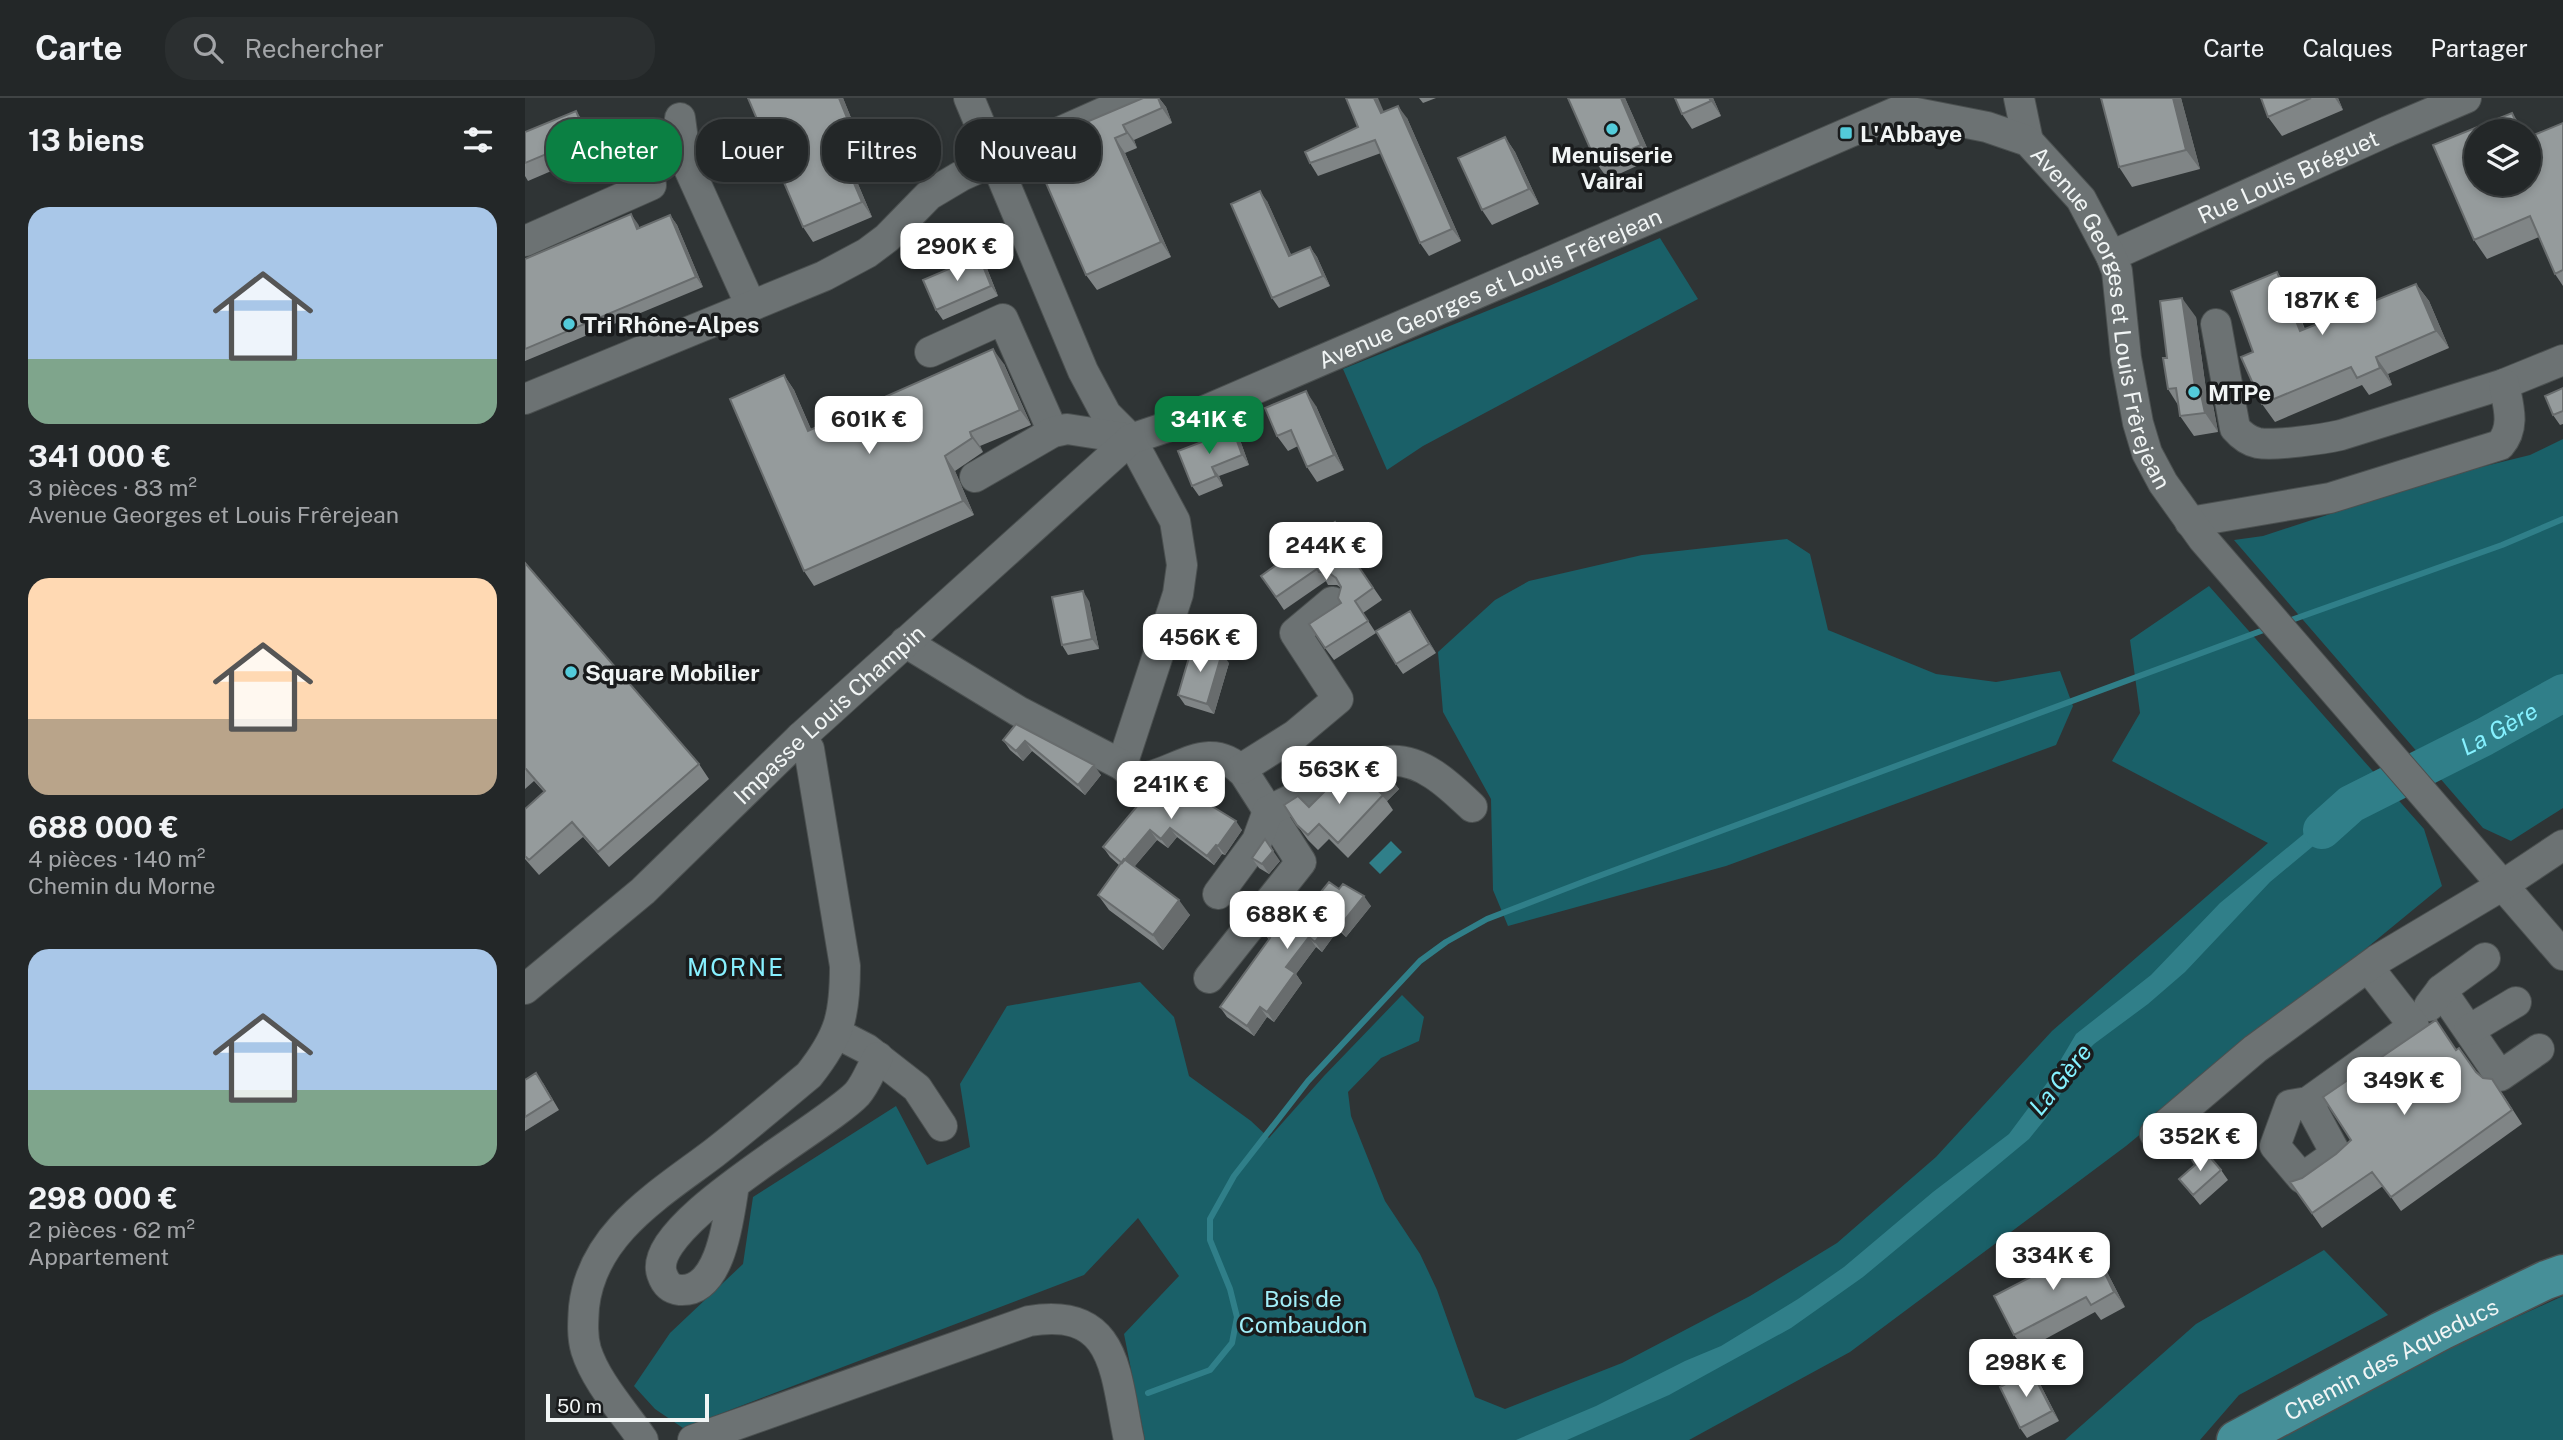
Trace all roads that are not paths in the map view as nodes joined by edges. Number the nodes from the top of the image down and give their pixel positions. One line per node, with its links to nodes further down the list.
1 (969, 98): 8 (street)
2 (1136, 98): 9 (street)
3 (1928, 98): 6 (street)
4 (2019, 98): 10 (street)
5 (2466, 98): 15 (street, Rue Louis Bréguet)
6 (1901, 110): 10 (street, Avenue Georges et Louis Frêrejean); 23 (street, Avenue Georges et Louis Frêrejean)
7 (680, 118): 16 (street)
8 (978, 119)
9 (1087, 119)
10 (2028, 141): 15 (street, Avenue Georges et Louis Frêrejean)
11 (955, 180): 16 (street)
12 (1005, 182): 23 (street)
13 (651, 185): 14 (street)
14 (525, 241)
15 (2111, 256): 25 (street, Avenue Georges et Louis Frêrejean)
16 (751, 306): 21 (street)
17 (2216, 324): 20 (street)
18 (930, 352): 22 (street)
19 (2563, 360): 20 (street)
20 (2504, 384): 25 (street)
21 (525, 399)
22 (1053, 432): 23 (street); 24 (street)
23 (1131, 439): 27 (street, Impasse Louis Champin); 29 (street)
24 (975, 477)
25 (2190, 522): 34 (street, Avenue Georges et Louis Frêrejean)
26 (1332, 602): 30 (street)
27 (905, 642): 28 (street, Impasse Louis Champin); 29 (street)
28 (801, 737): 40 (street, Impasse Louis Champin); 45 (street)
29 (1122, 765): 30 (street)
30 (1241, 769): 32 (street)
31 (1472, 807): 32 (street)
32 (1268, 811): 35 (street); 39 (street)
33 (2563, 845): 34 (street)
34 (2503, 886): 36 (street, Avenue Georges et Louis Frêrejean); 38 (street)
35 (1218, 894)
36 (2563, 955)
37 (2484, 958): 41 (street)
38 (2368, 967): 43 (street); 50 (street)
39 (1209, 978)
40 (525, 989)
41 (2441, 989): 43 (street); 44 (street)
42 (2516, 1002): 44 (street)
43 (2414, 1026): 48 (street)
44 (2469, 1030): 46 (street)
45 (836, 1033): 47 (street); 53 (street)
46 (2539, 1049)
47 (878, 1057): 49 (street); 51 (street)
48 (2308, 1102)
49 (942, 1126)
50 (2155, 1134)
51 (734, 1185)
52 (2557, 1273): 56 (main road, Chemin des Aqueducs)
53 (643, 1440)
54 (693, 1440): 55 (street)
55 (1129, 1440)
56 (2235, 1440)

